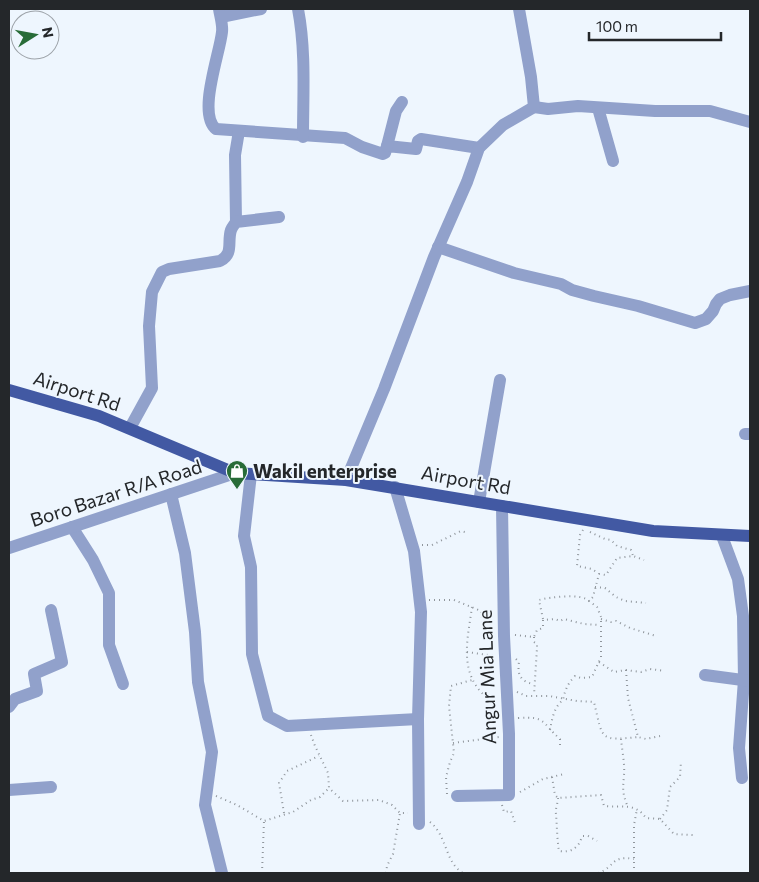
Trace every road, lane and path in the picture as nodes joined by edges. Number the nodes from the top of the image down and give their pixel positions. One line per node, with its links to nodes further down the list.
1 (261, 9): 4 (street)
2 (298, 9): 10 (street)
3 (519, 9): 6 (street)
4 (220, 13): 9 (street)
5 (402, 102): 11 (street)
6 (534, 107): 7 (street); 12 (street)
7 (598, 108): 8 (street); 13 (street)
8 (750, 122)
9 (239, 130): 10 (street); 15 (street)
10 (302, 137): 11 (street)
11 (387, 146): 12 (street)
12 (479, 148): 16 (street)
13 (613, 161)
14 (279, 217): 15 (street)
15 (236, 222): 20 (street)
16 (438, 247): 17 (street); 23 (street)
17 (750, 291)
18 (500, 380): 26 (street)
19 (9, 390): 20 (main road, Airport Rd)
20 (130, 428): 21 (main road, Airport Rd)
21 (235, 473): 22 (main road, Airport Rd); 25 (street, Boro Bazar R/A Road)
22 (251, 474): 23 (main road, Airport Rd); 66 (street)
23 (346, 480): 24 (main road, Airport Rd)
24 (395, 487): 26 (main road, Airport Rd); 33 (street)
25 (171, 494): 28 (street, Boro Bazar R/A Road); 83 (street)
26 (479, 502): 27 (main road, Airport Rd)
27 (502, 506): 30 (main road, Airport Rd); 47 (street, Angur Mia Lane)
28 (72, 527): 32 (street, Boro Bazar R/A Road); 58 (street)
29 (465, 532): 33 (path)
30 (722, 536): 31 (main road, Airport Rd); 57 (street)
31 (750, 536)
32 (9, 548)
33 (414, 551): 38 (street)
34 (633, 556): 35 (path); 36 (path); 36 (path)
35 (644, 560)
36 (599, 574): 37 (path)
37 (595, 587): 39 (path); 40 (path)
38 (420, 600): 41 (path); 66 (street)
39 (589, 601): 43 (path); 44 (path)
40 (646, 603)
41 (472, 607): 47 (path); 50 (path)
42 (51, 610): 64 (street)
43 (543, 620): 45 (path); 49 (path)
44 (601, 620): 45 (path); 48 (path)
45 (600, 625): 52 (path)
46 (520, 634): 49 (path)
47 (504, 636): 51 (street, Angur Mia Lane)
48 (656, 636)
49 (534, 637): 59 (path)
50 (467, 652): 51 (path); 56 (path)
51 (505, 656): 59 (path); 60 (street, Angur Mia Lane)
52 (599, 662): 53 (path); 62 (path)
53 (626, 670): 54 (path); 69 (path)
54 (665, 671)
55 (706, 675): 57 (street)
56 (472, 680): 63 (path); 72 (path)
57 (747, 681): 79 (street)
58 (123, 684)
59 (534, 684): 61 (path)
60 (507, 690): 61 (path); 65 (street, Angur Mia Lane)
61 (534, 696): 62 (path)
62 (563, 700): 67 (path); 71 (path)
63 (495, 705)
64 (9, 707)
65 (508, 712): 67 (path); 70 (street, Angur Mia Lane)
66 (418, 719): 91 (street)
67 (550, 730): 74 (path)
68 (660, 736): 69 (path)
69 (638, 737): 71 (path)
70 (509, 738): 72 (path); 84 (street, Angur Mia Lane)
71 (621, 739): 87 (path)
72 (453, 743): 85 (path)
73 (314, 746): 75 (path)
74 (560, 746)
75 (319, 756): 81 (path); 90 (path)
76 (681, 761): 92 (path)
77 (564, 774): 78 (path)
78 (552, 777): 84 (path); 86 (path)
79 (742, 778)
80 (51, 787): 82 (street)
81 (329, 788): 89 (path); 90 (path)
82 (9, 790)
83 (207, 792): 93 (path); 98 (street)
84 (504, 793): 85 (street); 94 (path)
85 (456, 796)
86 (558, 798): 87 (path); 96 (path)
87 (627, 805): 88 (path)
88 (637, 809): 92 (path); 97 (path)
89 (400, 812): 91 (path); 100 (path)
90 (284, 813): 93 (path)
91 (419, 819): 101 (path)
92 (660, 820): 95 (path)
93 (264, 821): 99 (path)
94 (515, 823)
95 (694, 835)
96 (597, 841)
97 (634, 859): 102 (path); 103 (path)
98 (222, 873)
99 (262, 873)
100 (386, 873)
101 (463, 873)
102 (598, 873)
103 (634, 873)

